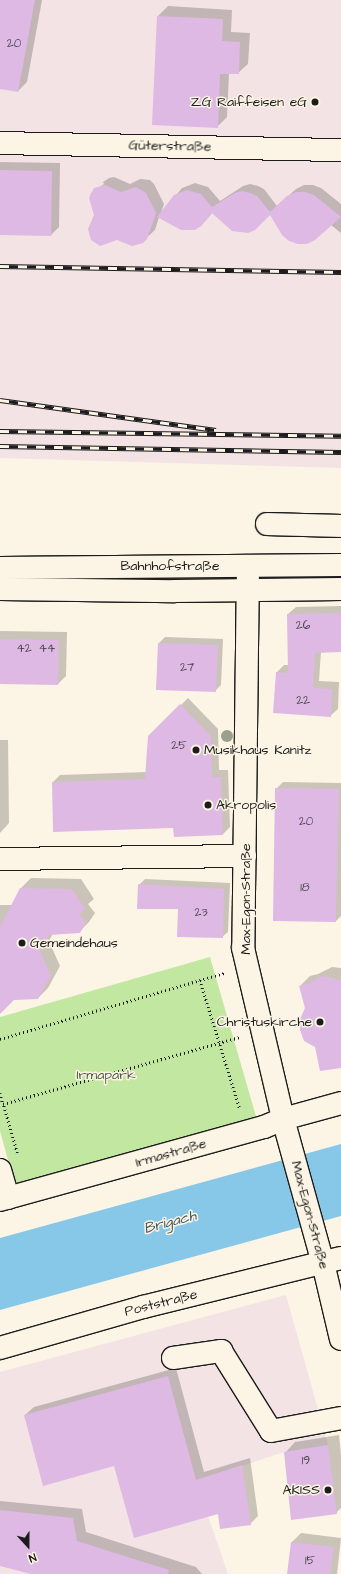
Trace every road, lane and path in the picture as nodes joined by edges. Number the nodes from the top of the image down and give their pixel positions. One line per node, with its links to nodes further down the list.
1 (0, 143): 2 (street, Güterstraße)
2 (341, 150)
3 (267, 524): 4 (street)
4 (341, 526)
5 (341, 565): 6 (street, Bahnhofstraße)
6 (248, 566): 7 (street, Bahnhofstraße); 10 (street, Max-Egon-Straße)
7 (0, 568)
8 (0, 589): 10 (street, Bahnhofstraße)
9 (341, 589): 10 (street, Bahnhofstraße)
10 (248, 590): 11 (street, Max-Egon-Straße)
11 (245, 856): 12 (street); 22 (street, Max-Egon-Straße)
12 (0, 859)
13 (231, 971): 14 (path)
14 (200, 980): 16 (path); 17 (path)
15 (244, 1036): 17 (path)
16 (0, 1039)
17 (220, 1043): 20 (path); 21 (path)
18 (0, 1093): 20 (path)
19 (341, 1103): 22 (street, Irmastraße)
20 (3, 1104): 23 (path)
21 (240, 1109)
22 (283, 1119): 25 (street, Irmastraße); 26 (street, Max-Egon-Straße)
23 (18, 1155)
24 (0, 1170): 25 (street)
25 (12, 1197)
26 (332, 1261): 27 (street, Max-Egon-Straße); 28 (street, Poststraße)
27 (341, 1339)
28 (0, 1348)
29 (173, 1358): 30 (street)
30 (341, 1418)

